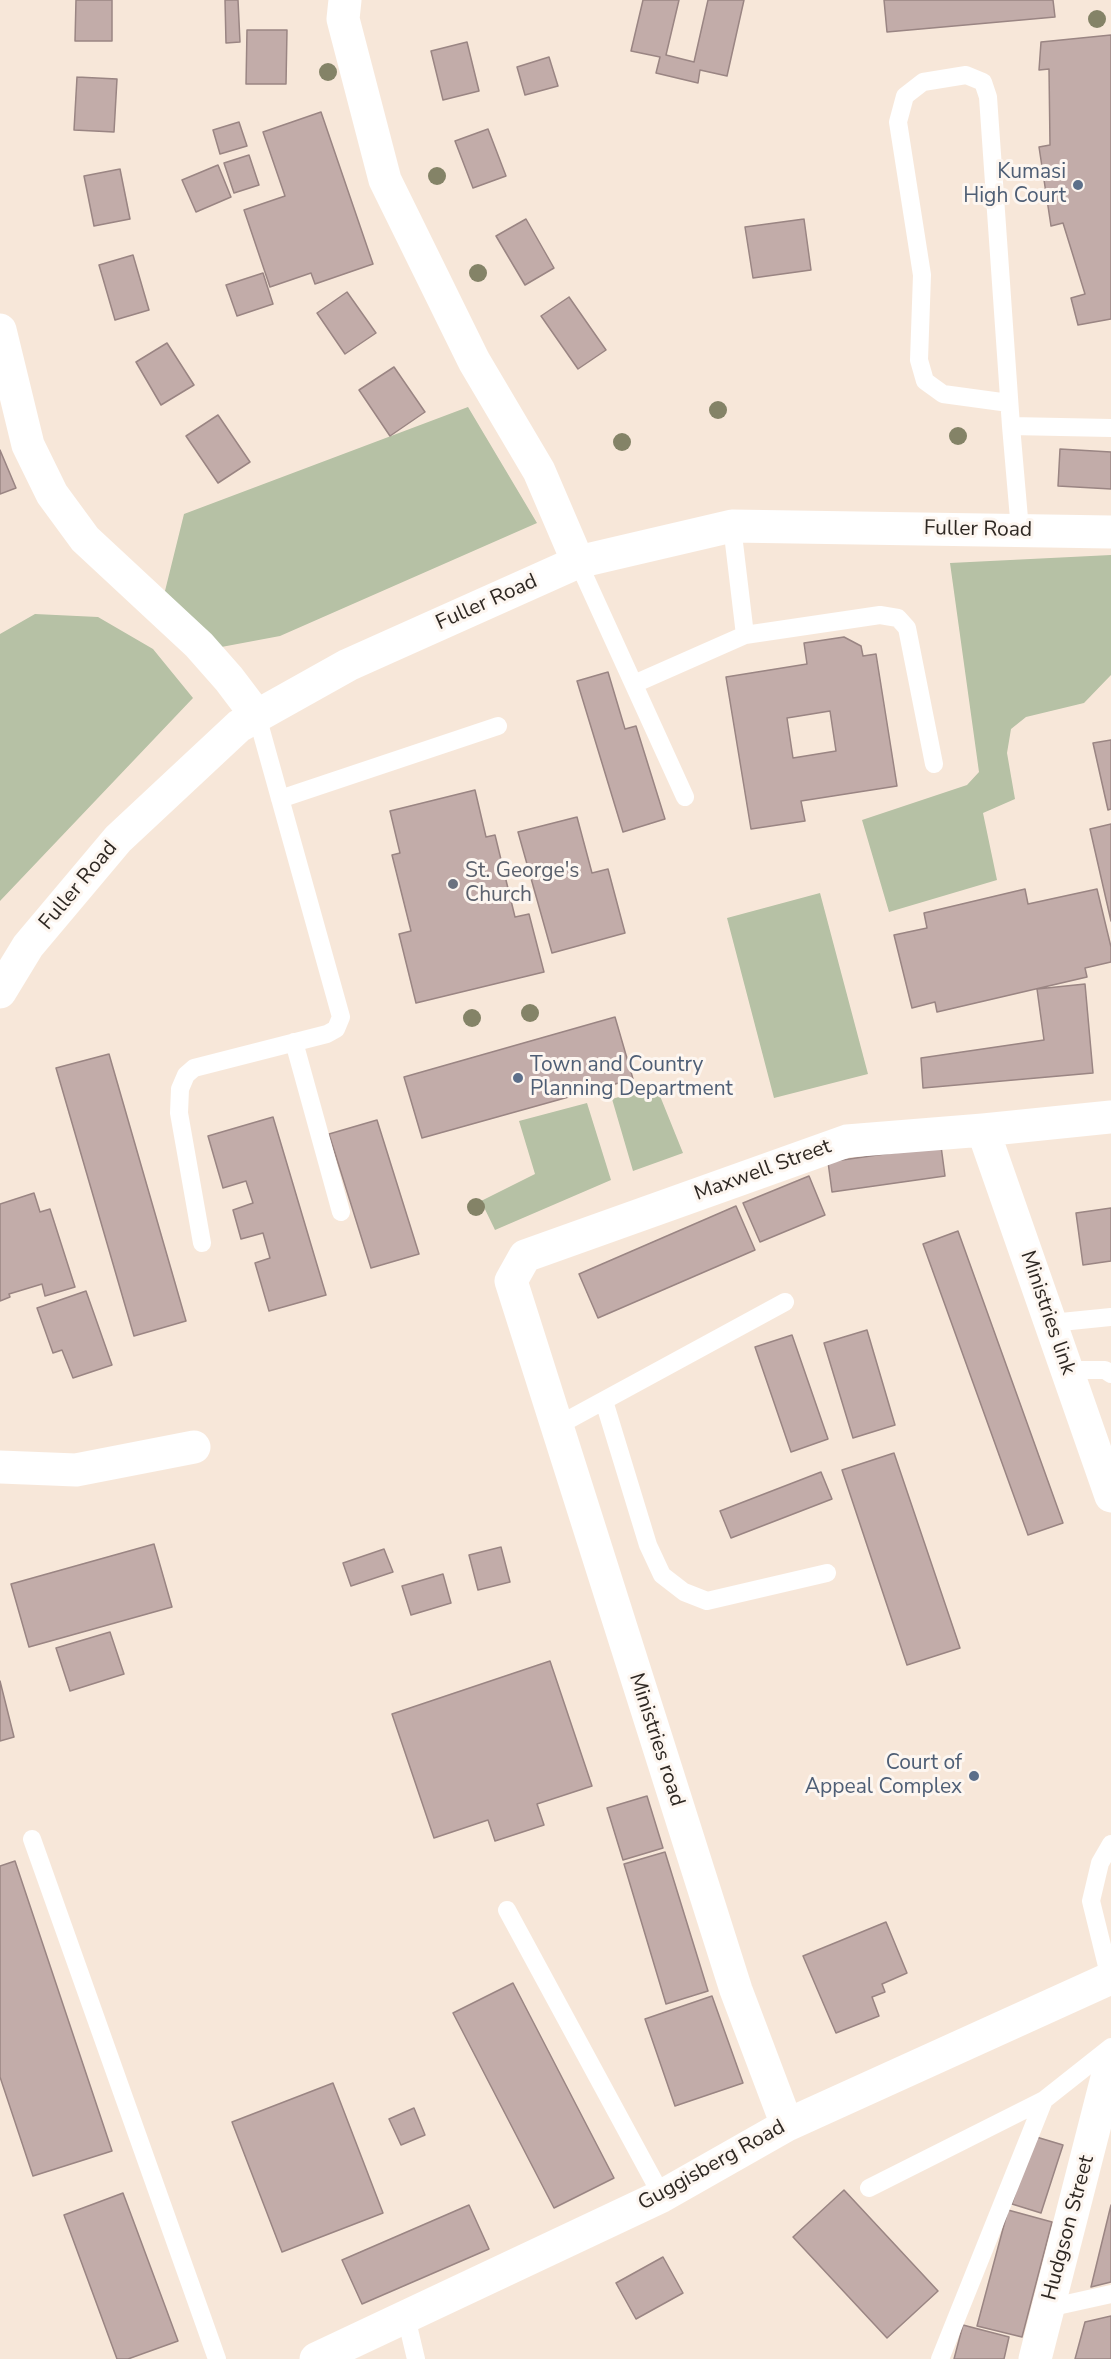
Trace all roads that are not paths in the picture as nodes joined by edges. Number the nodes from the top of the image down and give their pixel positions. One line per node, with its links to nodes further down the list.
1 (345, 0): 9 (street)
2 (0, 330): 12 (street)
3 (1009, 403): 3 (lane); 4 (lane)
4 (1011, 426): 5 (lane); 7 (lane)
5 (1111, 428)
6 (732, 526): 7 (street, Fuller Road); 9 (street, Fuller Road); 10 (lane)
7 (1020, 530): 8 (street, Fuller Road)
8 (1111, 532)
9 (578, 562): 11 (lane); 12 (street, Fuller Road)
10 (745, 635): 11 (lane); 14 (lane)
11 (634, 684): 15 (lane)
12 (258, 716): 16 (lane); 17 (street, Fuller Road)
13 (498, 726): 16 (lane)
14 (934, 764)
15 (685, 797)
16 (280, 799): 18 (lane)
17 (0, 992)
18 (294, 1042): 21 (lane); 22 (lane)
19 (1111, 1117): 20 (street, Maxwell Street)
20 (983, 1130): 25 (street, Ministries link); 26 (street, Maxwell Street)
21 (341, 1212)
22 (202, 1243)
23 (785, 1302): 29 (lane)
24 (1111, 1317): 25 (lane)
25 (1052, 1323): 27 (street, Ministries link)
26 (533, 1352): 30 (street, Ministries road)
27 (1068, 1371): 28 (lane); 33 (street, Ministries link)
28 (1111, 1374)
29 (604, 1401): 30 (lane); 34 (lane)
30 (557, 1426): 43 (street, Ministries road)
31 (194, 1447): 32 (street)
32 (0, 1467)
33 (1111, 1495)
34 (827, 1573)
35 (32, 1839): 49 (lane)
36 (1111, 1844): 38 (lane)
37 (507, 1910): 45 (lane)
38 (1111, 1978): 43 (street, Guggisberg Road)
39 (1111, 2047): 41 (lane)
40 (1111, 2062): 42 (street, Hudgson Street)
41 (1044, 2100): 44 (lane); 52 (lane)
42 (1105, 2110): 47 (street, Hudgson Street)
43 (787, 2125): 45 (street, Guggisberg Road)
44 (868, 2188)
45 (662, 2196): 48 (street, Guggisberg Road)
46 (1111, 2294): 47 (lane)
47 (1048, 2308): 53 (street, Hudgson Street)
48 (406, 2317): 50 (street, Guggisberg Road); 51 (lane)
49 (217, 2359)
50 (316, 2359)
51 (416, 2359)
52 (940, 2359)
53 (1035, 2359)

